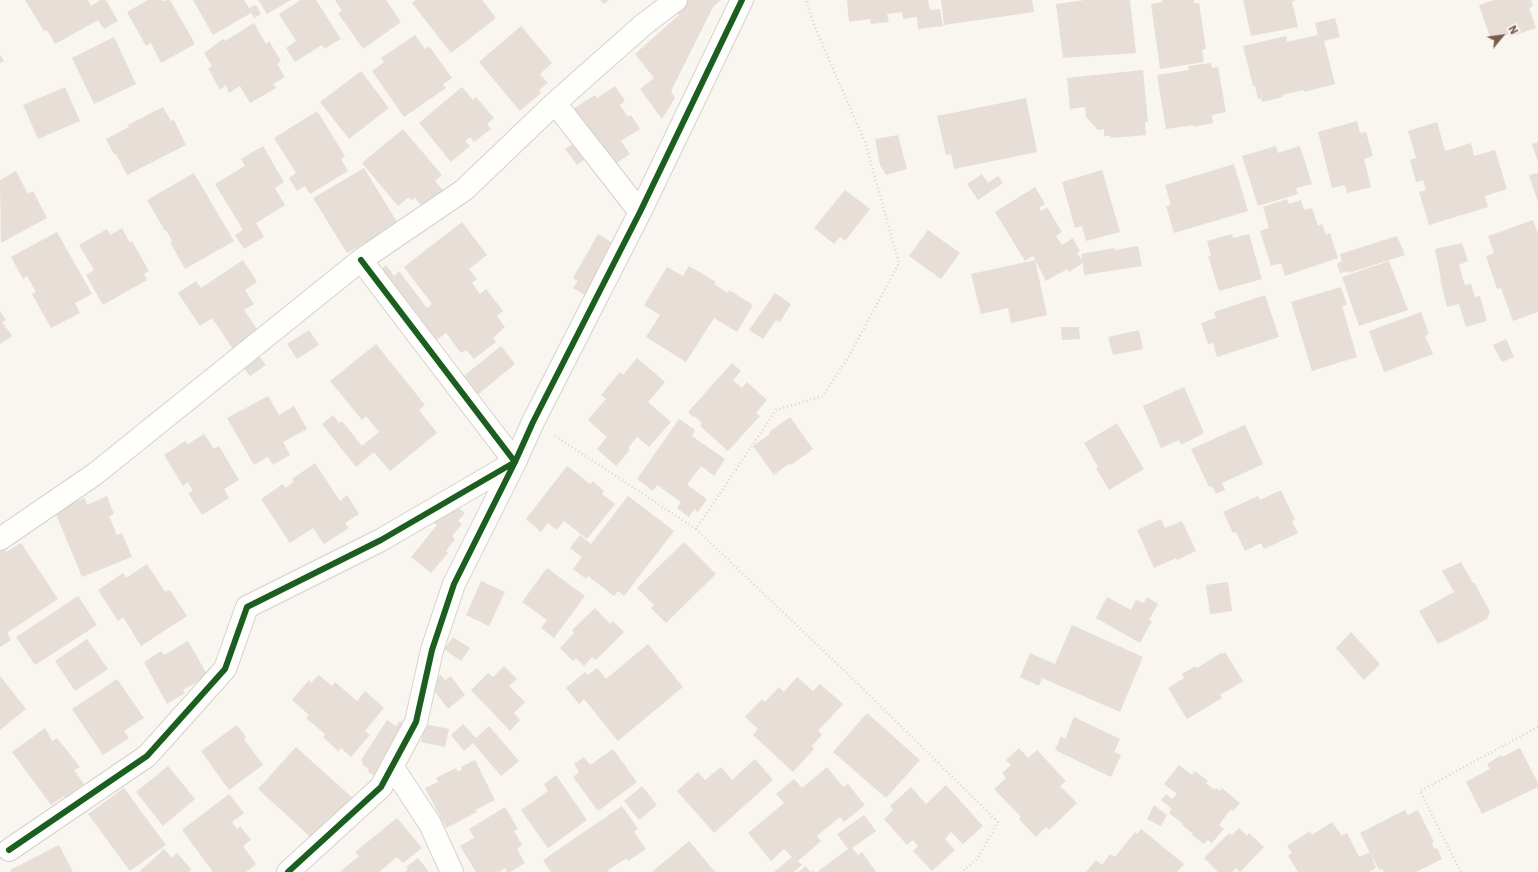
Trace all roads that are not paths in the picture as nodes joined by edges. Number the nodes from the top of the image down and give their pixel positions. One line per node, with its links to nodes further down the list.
1 (676, 0): 3 (street)
2 (742, 0): 4 (street)
3 (555, 102): 4 (street); 5 (street)
4 (640, 212): 6 (street)
5 (361, 260): 6 (street); 7 (street)
6 (515, 462): 8 (street); 9 (street)
7 (0, 538)
8 (392, 766): 10 (street); 11 (street)
9 (9, 850)
10 (288, 872)
11 (452, 872)

